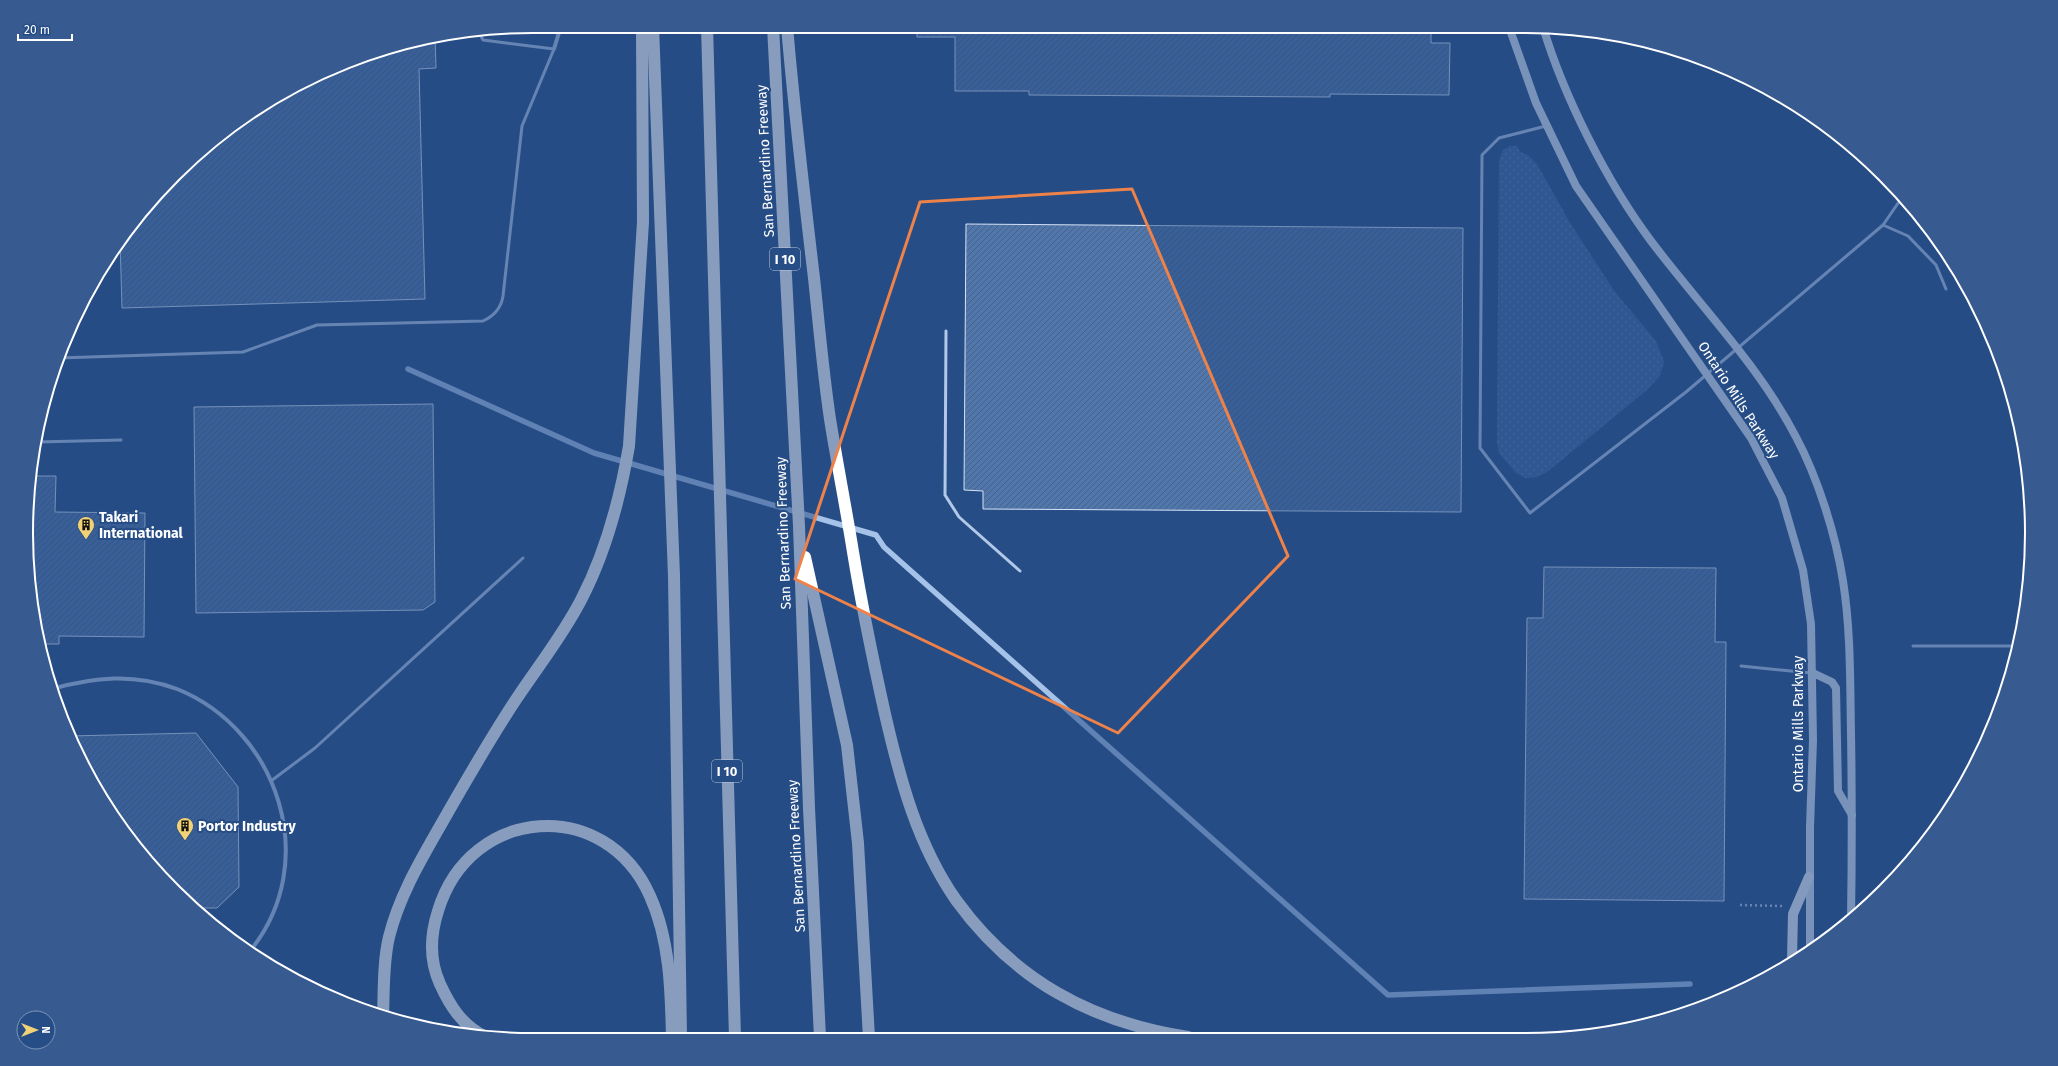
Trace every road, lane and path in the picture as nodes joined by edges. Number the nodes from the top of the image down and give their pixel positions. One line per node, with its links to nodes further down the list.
1 (559, 33): 10 (street)
2 (642, 33): 38 (highway)
3 (653, 33): 41 (highway)
4 (707, 33): 42 (highway, I 10)
5 (773, 33): 21 (highway, San Bernardino Freeway / I 10)
6 (788, 33): 45 (highway)
7 (1512, 33): 11 (main road, Ontario Mills Parkway)
8 (1545, 34): 16 (main road, Ontario Mills Parkway)
9 (481, 36): 10 (lane)
10 (554, 49): 17 (lane)
11 (1546, 126): 18 (main road, Ontario Mills Parkway); 18 (lane)
12 (1899, 201): 13 (lane)
13 (1883, 225): 14 (lane); 16 (lane)
14 (1946, 288)
15 (946, 331): 23 (lane)
16 (1738, 347): 18 (lane); 30 (main road, Ontario Mills Parkway)
17 (65, 358)
18 (1708, 374): 27 (main road, Ontario Mills Parkway)
19 (121, 440): 20 (lane)
20 (42, 442)
21 (798, 526): 43 (highway, San Bernardino Freeway / I 10); 44 (highway)
22 (522, 558): 29 (lane)
23 (1020, 571)
24 (1913, 646): 25 (lane)
25 (2012, 646)
26 (1741, 666): 27 (lane)
27 (1813, 673): 30 (main road); 31 (main road, Ontario Mills Parkway)
28 (58, 687): 29 (street)
29 (271, 781): 36 (street)
30 (1852, 815): 34 (main road, Ontario Mills Parkway)
31 (1809, 877): 35 (main road, Ontario Mills Parkway); 37 (main road)
32 (1740, 906): 33 (path)
33 (1782, 906)
34 (1851, 912)
35 (1810, 944)
36 (252, 947)
37 (1792, 956)
38 (384, 1010)
39 (475, 1030): 40 (highway)
40 (672, 1033)
41 (681, 1033)
42 (735, 1033)
43 (820, 1033)
44 (869, 1033)
45 (1164, 1033)

